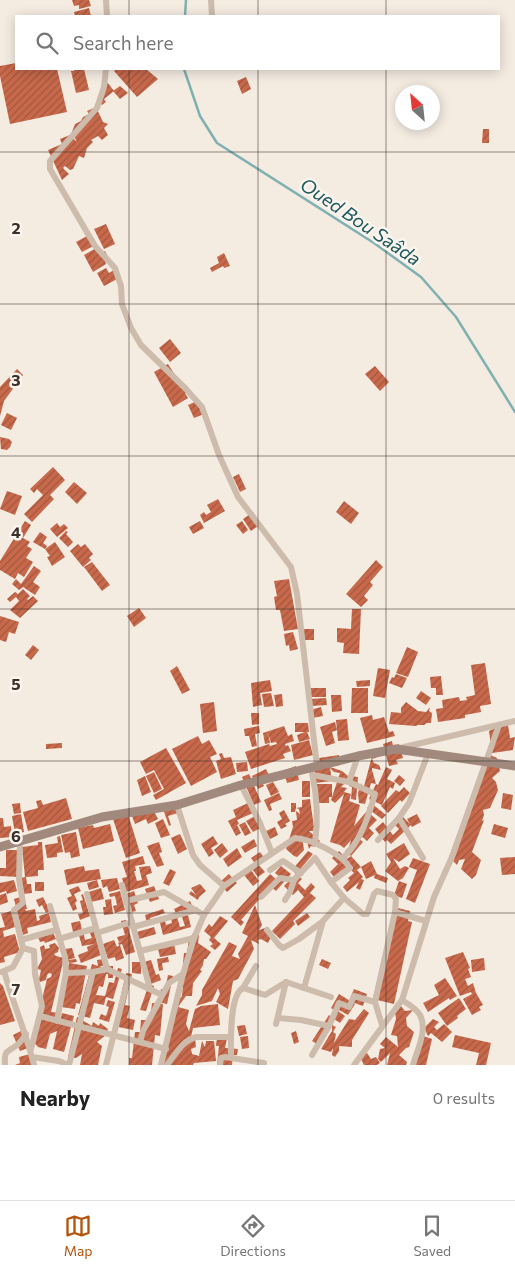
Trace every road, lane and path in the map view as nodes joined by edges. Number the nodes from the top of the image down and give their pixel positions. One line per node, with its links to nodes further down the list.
1 (106, 0): 3 (street)
2 (211, 0): 4 (street)
3 (107, 15)
4 (212, 15)
5 (106, 70): 13 (street)
6 (515, 721): 7 (street)
7 (499, 725): 8 (street); 11 (street)
8 (396, 749): 9 (main road); 10 (main road)
9 (428, 754): 11 (main road); 17 (street)
10 (358, 756): 13 (main road); 14 (street)
11 (487, 761): 12 (main road); 41 (street)
12 (515, 766)
13 (313, 770): 14 (street); 15 (main road); 20 (street)
14 (349, 782): 23 (street)
15 (241, 784): 16 (main road); 22 (street)
16 (177, 805): 19 (main road); 30 (street)
17 (399, 818): 18 (street); 24 (street)
18 (378, 840)
19 (20, 841): 21 (main road); 48 (street)
20 (315, 844): 22 (street); 23 (street)
21 (0, 847)
22 (272, 853): 30 (street)
23 (343, 858): 28 (street)
24 (423, 858)
25 (270, 870): 26 (street)
26 (301, 873): 27 (street); 28 (street)
27 (294, 880): 32 (street); 34 (street)
28 (331, 882): 33 (street)
29 (122, 885): 35 (street)
30 (224, 886): 39 (street)
31 (87, 894): 45 (street)
32 (261, 897)
33 (344, 898): 38 (street); 40 (street)
34 (285, 900)
35 (126, 901): 37 (street); 42 (street)
36 (50, 906): 43 (street)
37 (196, 910): 39 (street); 42 (street)
38 (396, 912): 41 (street); 65 (street)
39 (204, 915): 46 (street)
40 (323, 921): 44 (street); 60 (street)
41 (426, 921): 64 (street)
42 (132, 924): 45 (street); 50 (street)
43 (56, 930): 47 (street); 48 (street)
44 (267, 930)
45 (96, 931): 47 (street); 52 (street)
46 (194, 938): 50 (street); 56 (street)
47 (59, 939): 55 (street)
48 (21, 940): 49 (street)
49 (23, 948): 53 (street); 66 (street)
50 (140, 951): 61 (street)
51 (256, 966): 59 (street)
52 (107, 969): 54 (street); 57 (street)
53 (2, 972): 71 (street)
54 (93, 972): 55 (street); 70 (street)
55 (66, 973): 67 (street)
56 (183, 974): 62 (street); 75 (street)
57 (128, 979): 61 (street); 72 (street)
58 (286, 982): 59 (street); 60 (street); 69 (street)
59 (243, 988): 73 (street)
60 (304, 988): 63 (street)
61 (150, 989): 62 (street)
62 (162, 996): 74 (street)
63 (331, 997)
64 (402, 1000): 68 (street); 88 (street)
65 (375, 1002): 68 (street); 69 (street)
66 (40, 1016): 67 (street); 76 (street)
67 (57, 1021): 70 (street)
68 (382, 1025): 87 (street)
69 (329, 1026): 77 (street)
70 (79, 1027): 72 (street); 82 (street)
71 (26, 1034): 76 (street); 80 (street)
72 (114, 1036): 74 (street); 83 (street)
73 (231, 1037): 78 (street); 85 (street)
74 (140, 1042): 75 (street)
75 (166, 1049): 84 (street)
76 (32, 1053): 81 (street); 82 (street)
77 (312, 1055)
78 (231, 1057): 79 (street); 86 (street)
79 (264, 1063)
80 (5, 1065)
81 (34, 1065)
82 (69, 1065)
83 (106, 1065)
84 (161, 1065)
85 (167, 1065)
86 (220, 1065)
87 (354, 1065)
88 (413, 1065)

